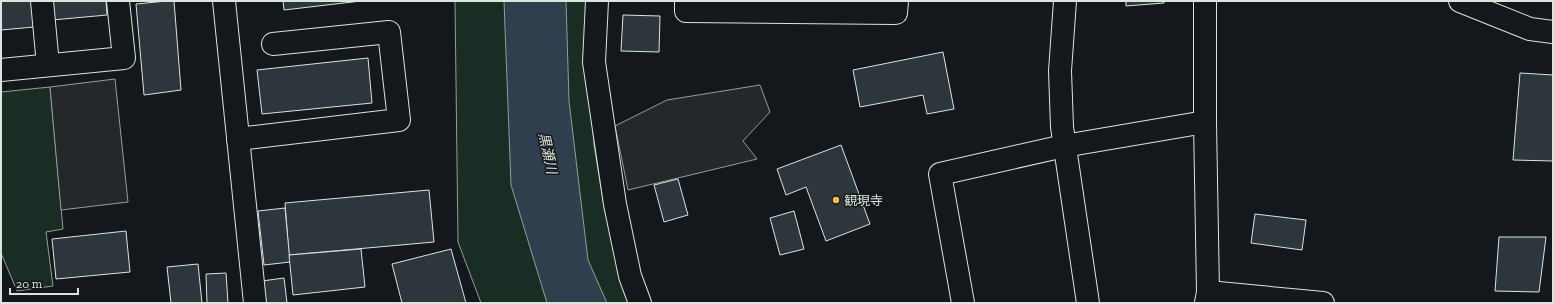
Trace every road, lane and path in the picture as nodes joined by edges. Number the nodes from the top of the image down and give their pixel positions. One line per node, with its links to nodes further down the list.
1 (42, 1): 12 (street)
2 (118, 1): 12 (street)
3 (224, 1): 15 (street)
4 (597, 1): 19 (street)
5 (686, 1): 6 (street)
6 (897, 1)
7 (1065, 1): 16 (street)
8 (1205, 1): 14 (street)
9 (1460, 1): 10 (street)
10 (1553, 32)
11 (273, 44): 15 (street)
12 (48, 66): 13 (street)
13 (1, 70)
14 (1205, 122): 16 (street); 17 (street)
15 (238, 139): 18 (street)
16 (1064, 146): 20 (street); 21 (street)
17 (1207, 297): 22 (street)
18 (255, 303)
19 (640, 303)
20 (963, 303)
21 (1088, 303)
22 (1323, 303)

